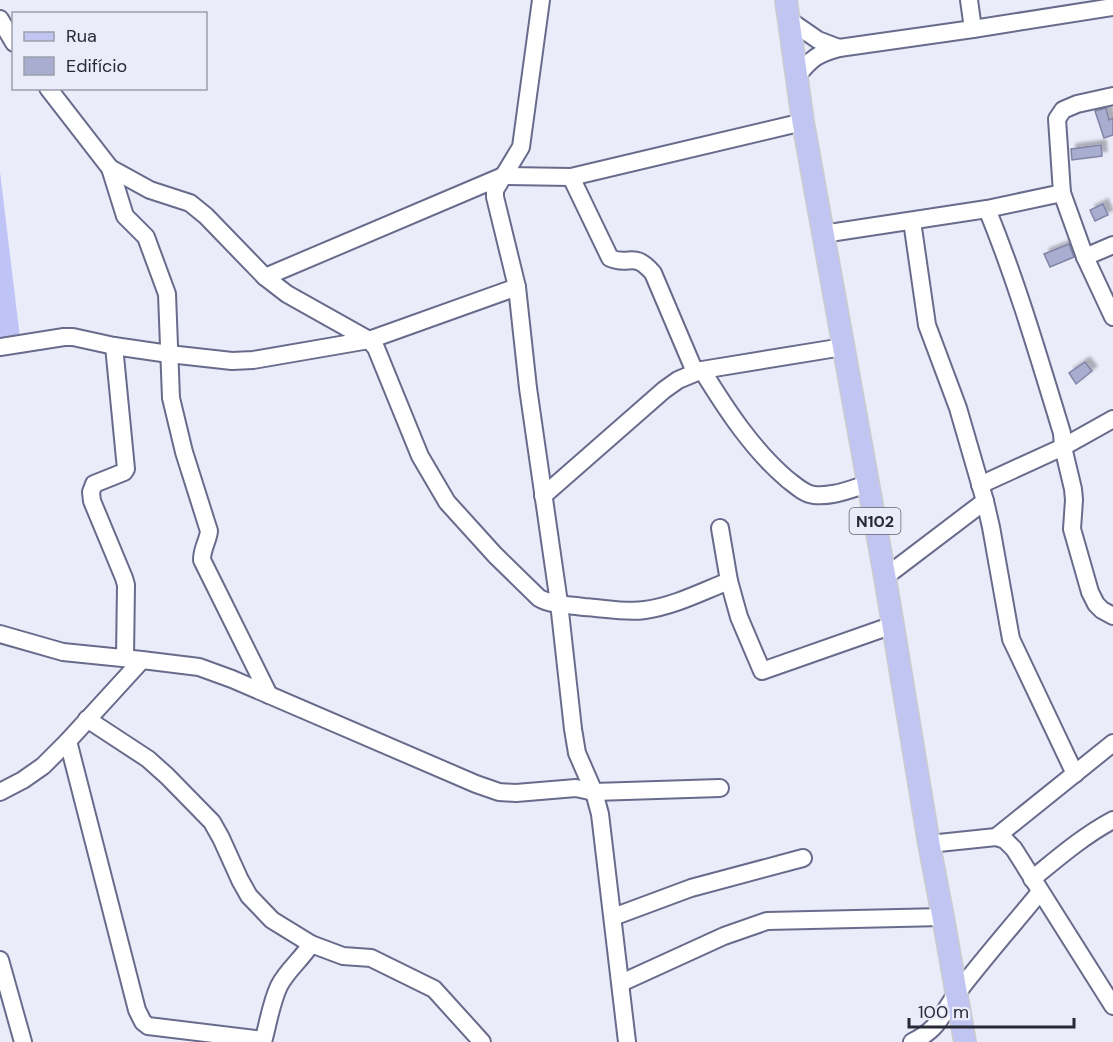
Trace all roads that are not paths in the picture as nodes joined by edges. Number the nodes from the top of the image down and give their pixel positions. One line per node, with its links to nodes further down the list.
1 (541, 0): 14 (street)
2 (969, 0): 6 (street)
3 (1113, 7): 6 (street)
4 (787, 10): 8 (street); 9 (main road, N102)
5 (0, 19): 7 (street)
6 (973, 29): 8 (street)
7 (12, 40)
8 (839, 48): 9 (street)
9 (797, 75): 12 (main road, N102)
10 (50, 90): 13 (street)
11 (1113, 96): 16 (street)
12 (803, 122): 15 (street); 19 (main road, N102)
13 (110, 168): 22 (street); 29 (street)
14 (503, 176): 15 (street); 22 (street); 23 (street)
15 (572, 177): 30 (street)
16 (1062, 193): 17 (street); 21 (street)
17 (987, 209): 18 (street); 32 (street)
18 (912, 220): 19 (street); 34 (street)
19 (823, 234): 28 (main road, N102)
20 (1113, 245): 21 (street)
21 (1085, 257): 24 (street)
22 (265, 277): 25 (street)
23 (517, 287): 25 (street); 35 (street)
24 (1113, 317)
25 (369, 340): 29 (street); 39 (street)
26 (0, 346): 27 (street)
27 (114, 346): 29 (street); 43 (street)
28 (843, 347): 30 (street); 33 (main road, N102)
29 (169, 354): 44 (street)
30 (698, 371): 33 (street); 35 (street)
31 (1113, 419): 32 (street)
32 (1063, 447): 34 (street); 40 (street)
33 (868, 484): 37 (main road, N102)
34 (982, 493): 37 (street); 48 (street)
35 (543, 496): 39 (street)
36 (720, 528): 38 (street)
37 (885, 577): 41 (main road, N102)
38 (729, 581): 39 (street); 41 (street)
39 (559, 603): 51 (street)
40 (1113, 616)
41 (893, 625): 54 (main road, N102)
42 (0, 634): 43 (street)
43 (133, 659): 44 (street); 45 (street)
44 (269, 695): 51 (street)
45 (87, 719): 46 (street); 59 (street)
46 (68, 741): 50 (street); 64 (street)
47 (1113, 743): 48 (street)
48 (1075, 774): 53 (street)
49 (720, 788): 51 (street)
50 (0, 792)
51 (594, 792): 57 (street)
52 (1113, 820): 56 (street)
53 (996, 837): 54 (street); 56 (street)
54 (929, 844): 58 (main road, N102)
55 (803, 858): 57 (street)
56 (1036, 885): 62 (street); 63 (street)
57 (613, 917): 61 (street)
58 (943, 917): 61 (street); 62 (main road, N102)
59 (311, 944): 64 (street); 66 (street)
60 (0, 960): 65 (street)
61 (621, 983): 67 (street)
62 (957, 994): 68 (street); 69 (main road, N102)
63 (1113, 1006)
64 (263, 1041)
65 (23, 1042)
66 (482, 1042)
67 (627, 1042)
68 (912, 1042)
69 (965, 1042)

